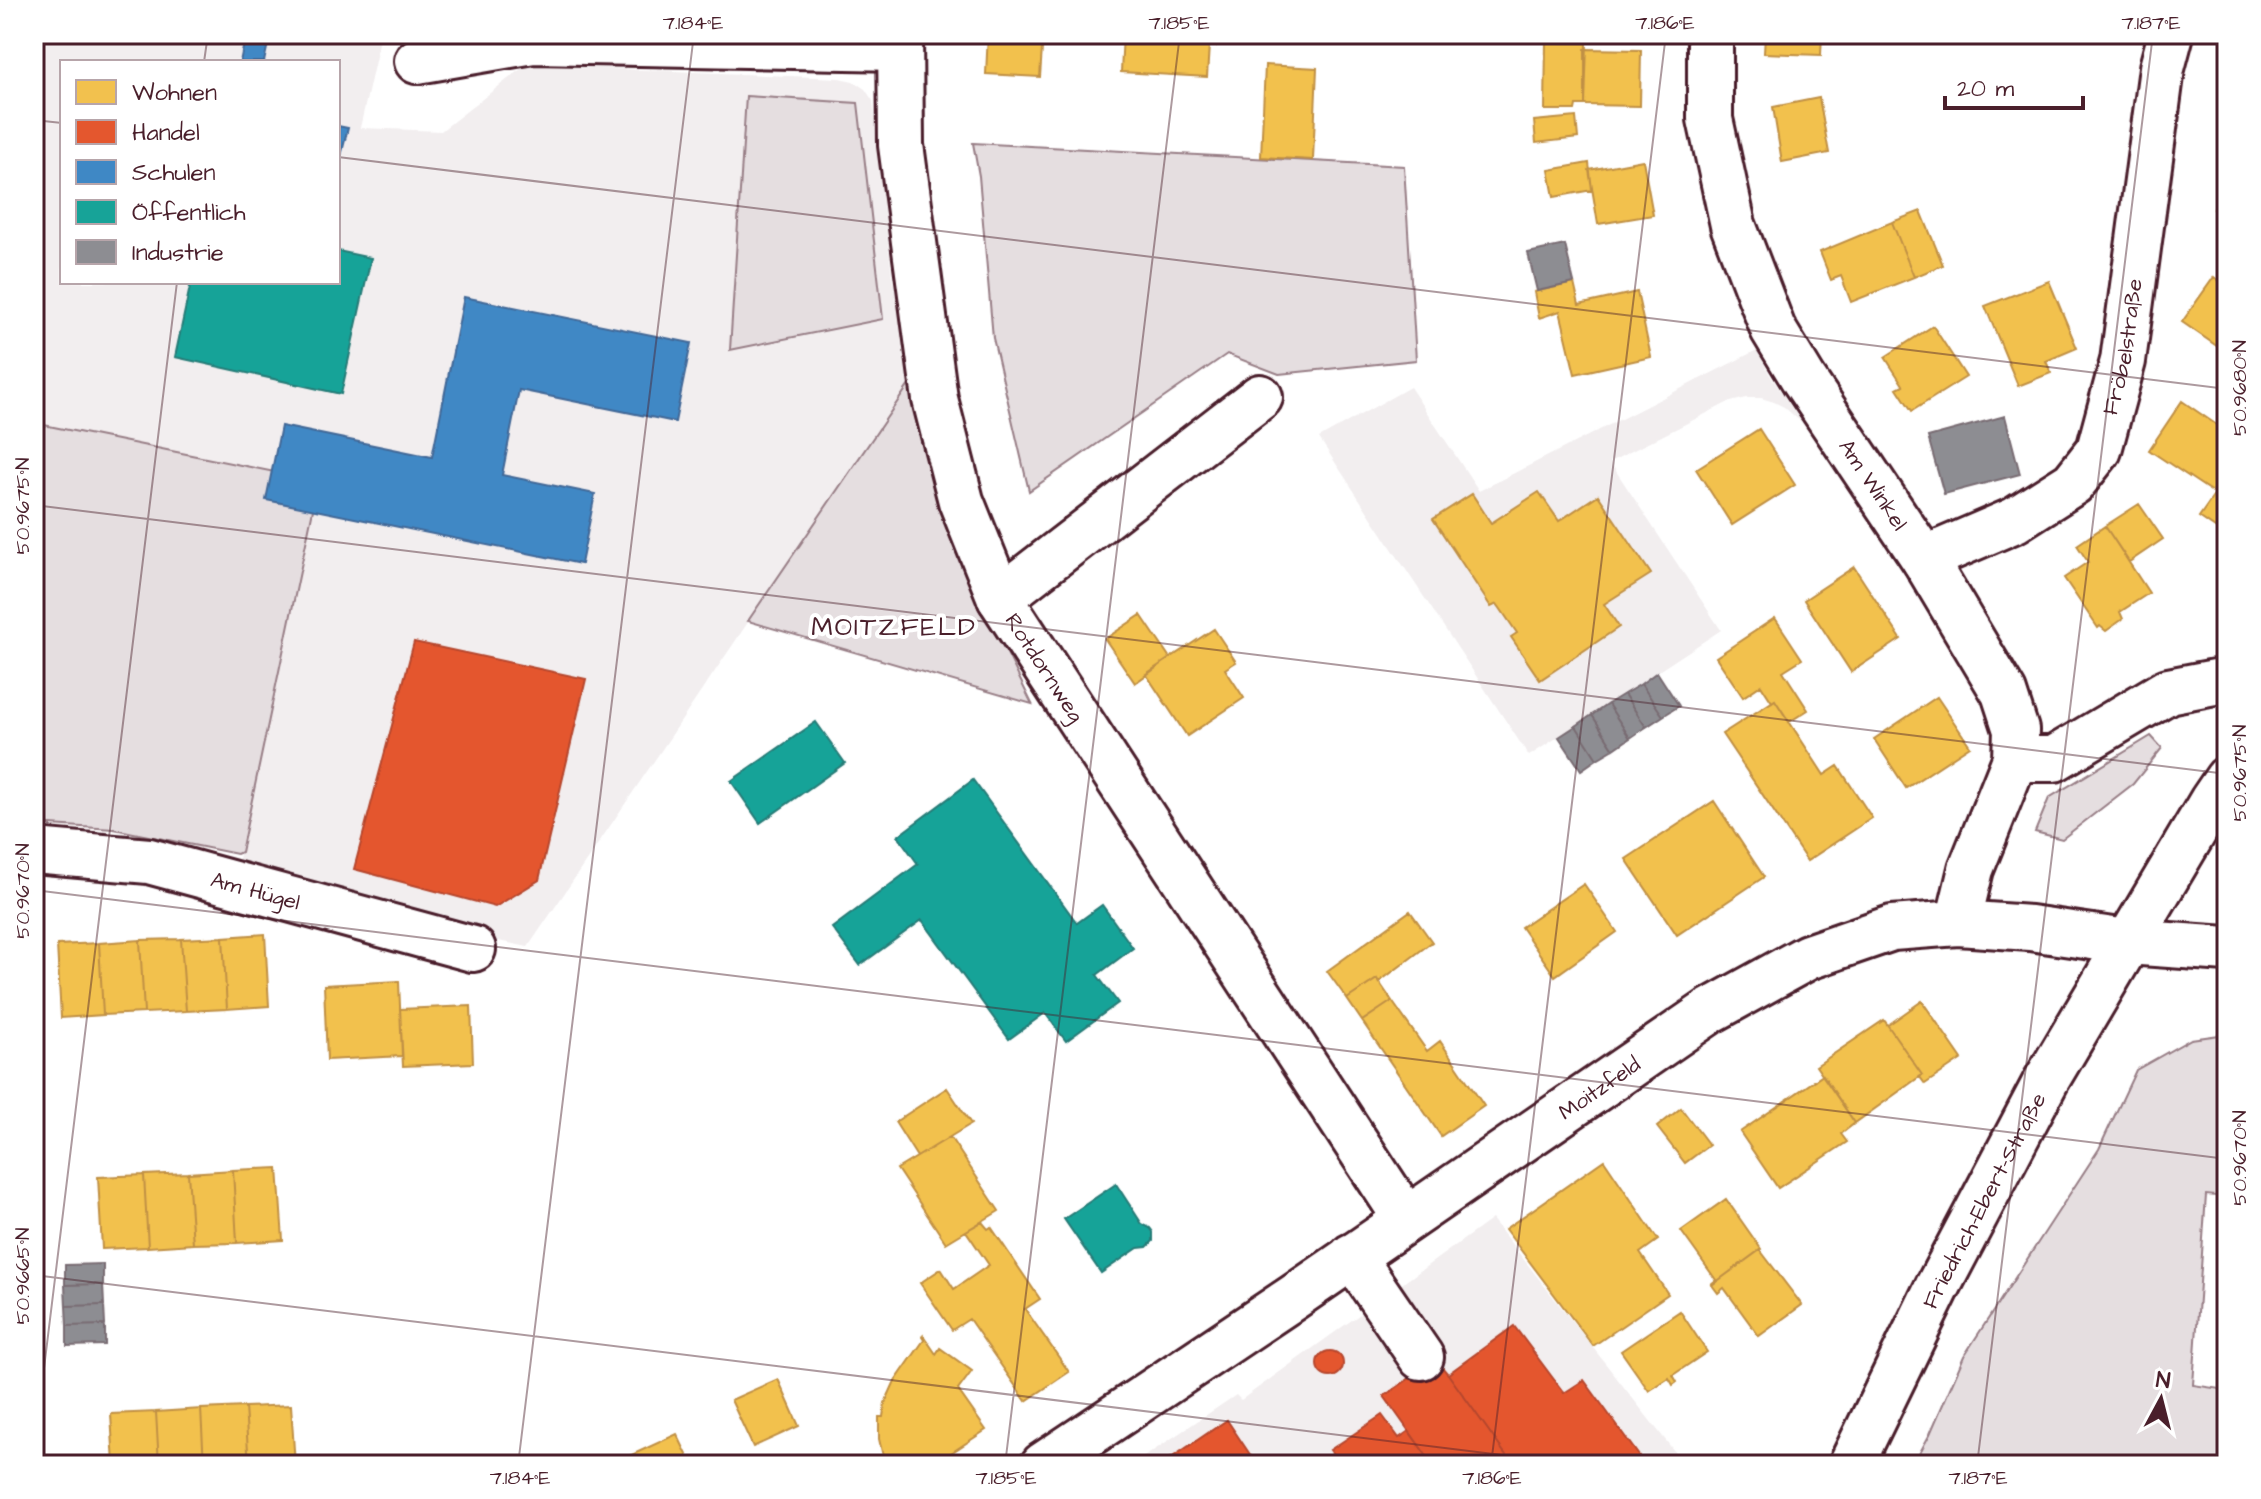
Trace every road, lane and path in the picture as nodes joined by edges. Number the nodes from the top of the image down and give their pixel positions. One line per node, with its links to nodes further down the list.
1 (1710, 34): 6 (street, Am Winkel)
2 (2171, 34): 6 (street, Fröbelstraße)
3 (900, 41): 4 (street); 7 (street, Rotdornweg)
4 (417, 61)
5 (1260, 397): 7 (street)
6 (1924, 559): 9 (street, Am Winkel)
7 (1000, 598): 16 (street, Rotdornweg)
8 (2215, 682): 9 (street)
9 (2015, 759): 12 (street, Am Winkel)
10 (2227, 779): 13 (street, Friedrich-Ebert-Straße)
11 (34, 851): 14 (street, Am Hügel)
12 (1958, 923): 13 (street, Moitzfeld); 16 (street, Moitzfeld)
13 (2127, 942): 15 (street, Moitzfeld); 20 (street, Friedrich-Ebert-Straße)
14 (473, 949)
15 (2227, 949)
16 (1406, 1219): 17 (street, Moitzfeld)
17 (1352, 1256): 18 (street); 19 (street, Moitzfeld)
18 (1421, 1357)
19 (1043, 1465)
20 (1851, 1465)

